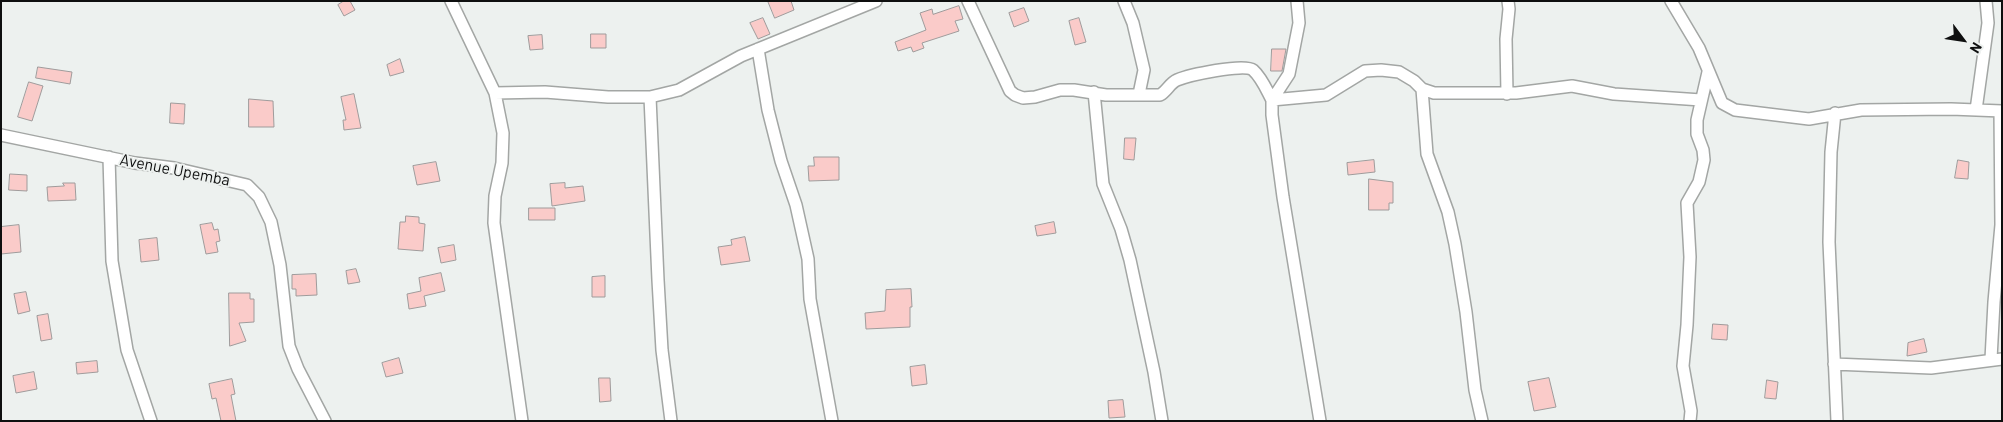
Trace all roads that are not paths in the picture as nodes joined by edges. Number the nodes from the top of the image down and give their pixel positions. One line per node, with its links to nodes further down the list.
1 (451, 1): 12 (street)
2 (876, 1): 9 (street)
3 (968, 1): 13 (street)
4 (1124, 1): 14 (street)
5 (1297, 1): 17 (street)
6 (1508, 1): 15 (street)
7 (1671, 1): 10 (street)
8 (1986, 1): 19 (street)
9 (758, 49): 16 (street); 30 (street)
10 (1708, 72): 18 (street); 21 (street)
11 (1422, 89): 15 (street); 17 (street); 33 (street)
12 (495, 92): 16 (street); 28 (street)
13 (1094, 92): 14 (street); 31 (street)
14 (1139, 94): 17 (street)
15 (1507, 94): 18 (street)
16 (650, 97): 29 (street)
17 (1272, 100): 32 (street)
18 (1701, 100): 34 (street)
19 (1976, 110): 20 (street); 21 (street)
20 (2001, 111): 24 (street)
21 (1835, 114): 25 (street)
22 (1, 135): 23 (street, Avenue Upemba)
23 (109, 157): 26 (street); 27 (street, Avenue Upemba)
24 (1996, 359): 25 (street)
25 (1834, 364): 35 (street)
26 (151, 421)
27 (325, 421)
28 (522, 421)
29 (671, 421)
30 (832, 421)
31 (1162, 421)
32 (1320, 421)
33 (1482, 421)
34 (1690, 421)
35 (1837, 421)

